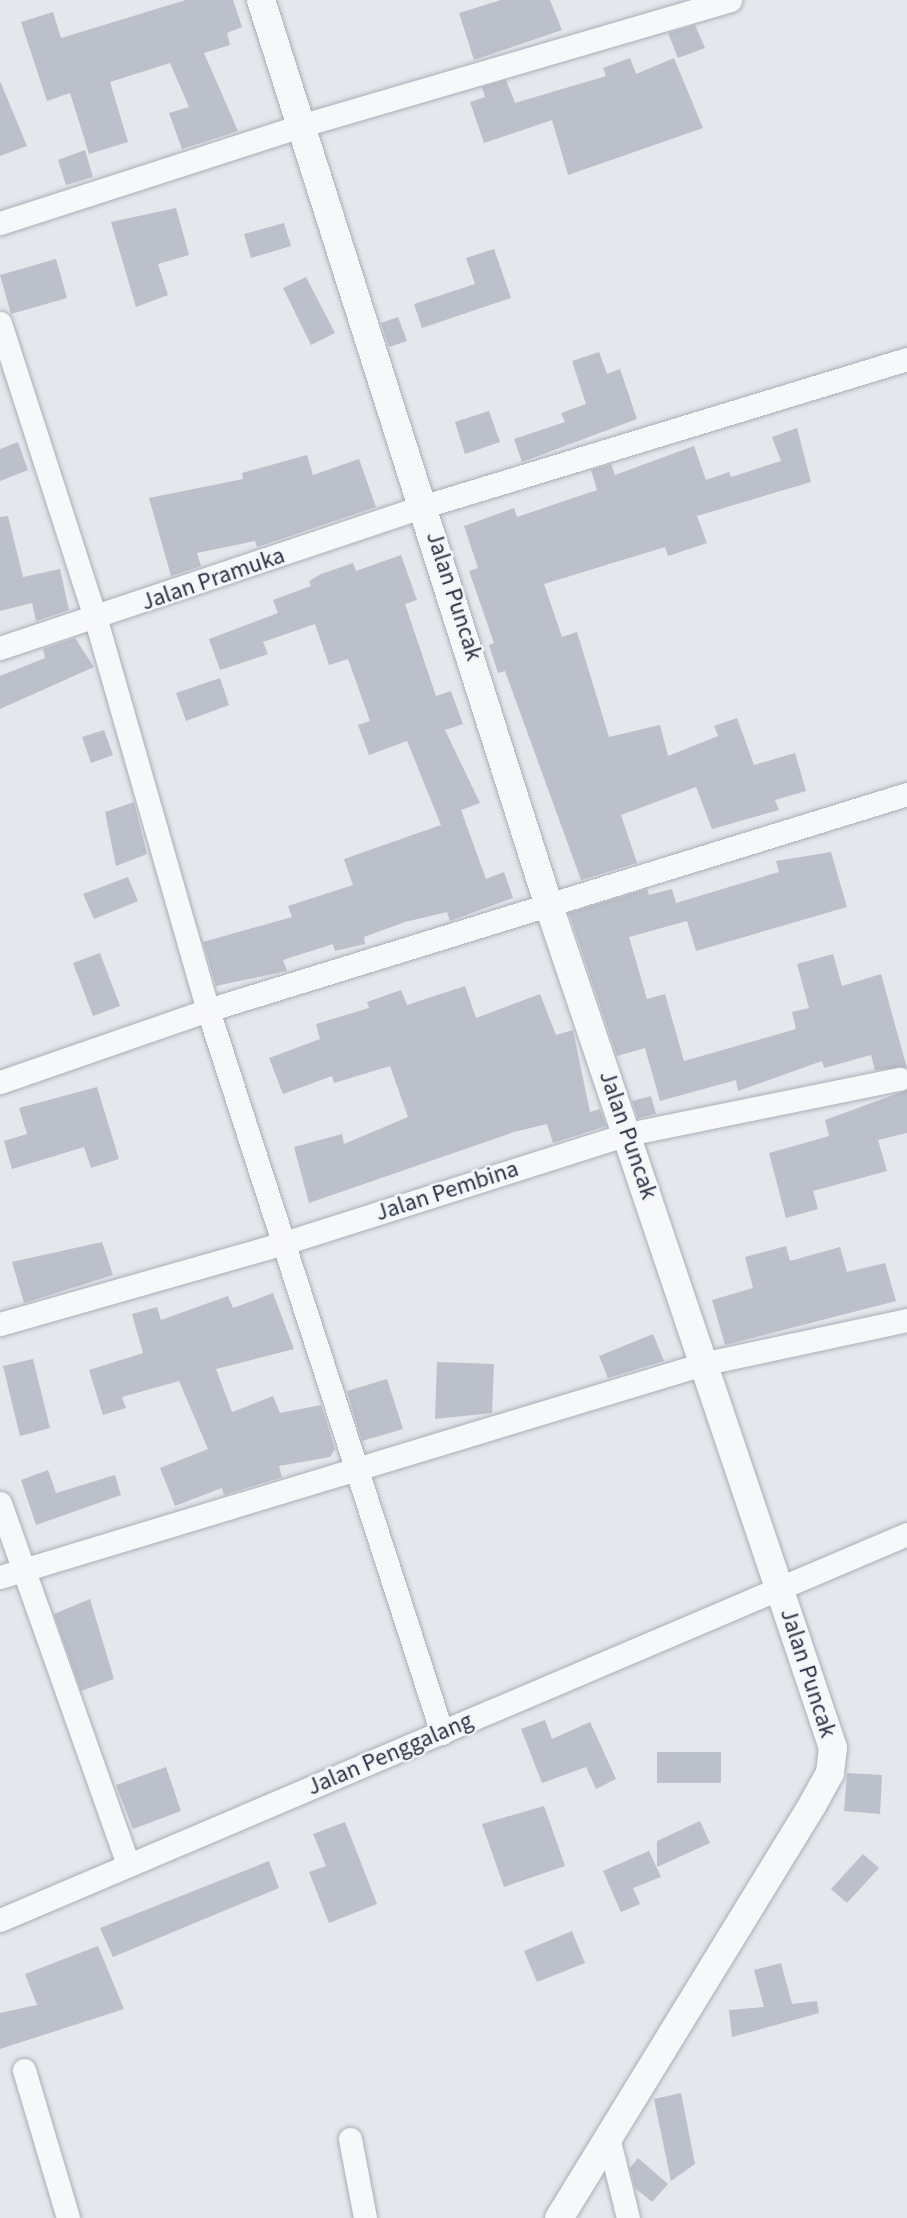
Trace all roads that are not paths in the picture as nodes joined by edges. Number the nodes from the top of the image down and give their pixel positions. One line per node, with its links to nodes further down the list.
1 (261, 0): 3 (street, Jalan Puncak)
2 (730, 0): 3 (street)
3 (303, 125): 4 (street); 7 (street, Jalan Puncak)
4 (0, 223)
5 (0, 323): 8 (street)
6 (907, 359): 7 (street, Jalan Pramuka)
7 (425, 506): 8 (street, Jalan Pramuka); 11 (street, Jalan Puncak)
8 (96, 620): 9 (street, Jalan Pramuka); 12 (street)
9 (0, 648)
10 (907, 794): 11 (street)
11 (548, 903): 12 (street); 15 (street, Jalan Puncak)
12 (208, 1010): 14 (street); 16 (street)
13 (899, 1079): 15 (street, Jalan Pembina)
14 (0, 1082)
15 (628, 1133): 16 (street, Jalan Pembina); 19 (street, Jalan Puncak)
16 (284, 1243): 18 (street, Jalan Pembina); 20 (street)
17 (907, 1320): 19 (street)
18 (0, 1324)
19 (706, 1363): 20 (street); 24 (street, Jalan Puncak)
20 (354, 1470): 23 (street); 25 (street)
21 (0, 1503): 23 (street)
22 (907, 1534): 24 (street, Jalan Penggalang)
23 (11, 1574): 26 (street)
24 (779, 1585): 25 (street, Jalan Penggalang); 29 (street, Jalan Puncak)
25 (442, 1733): 26 (street, Jalan Penggalang)
26 (128, 1865): 27 (street, Jalan Penggalang)
27 (0, 1920)
28 (24, 2070): 31 (street)
29 (608, 2137): 33 (street, Jalan Puncak); 34 (street)
30 (349, 2139): 32 (street)
31 (68, 2218)
32 (365, 2218)
33 (559, 2218)
34 (628, 2218)

